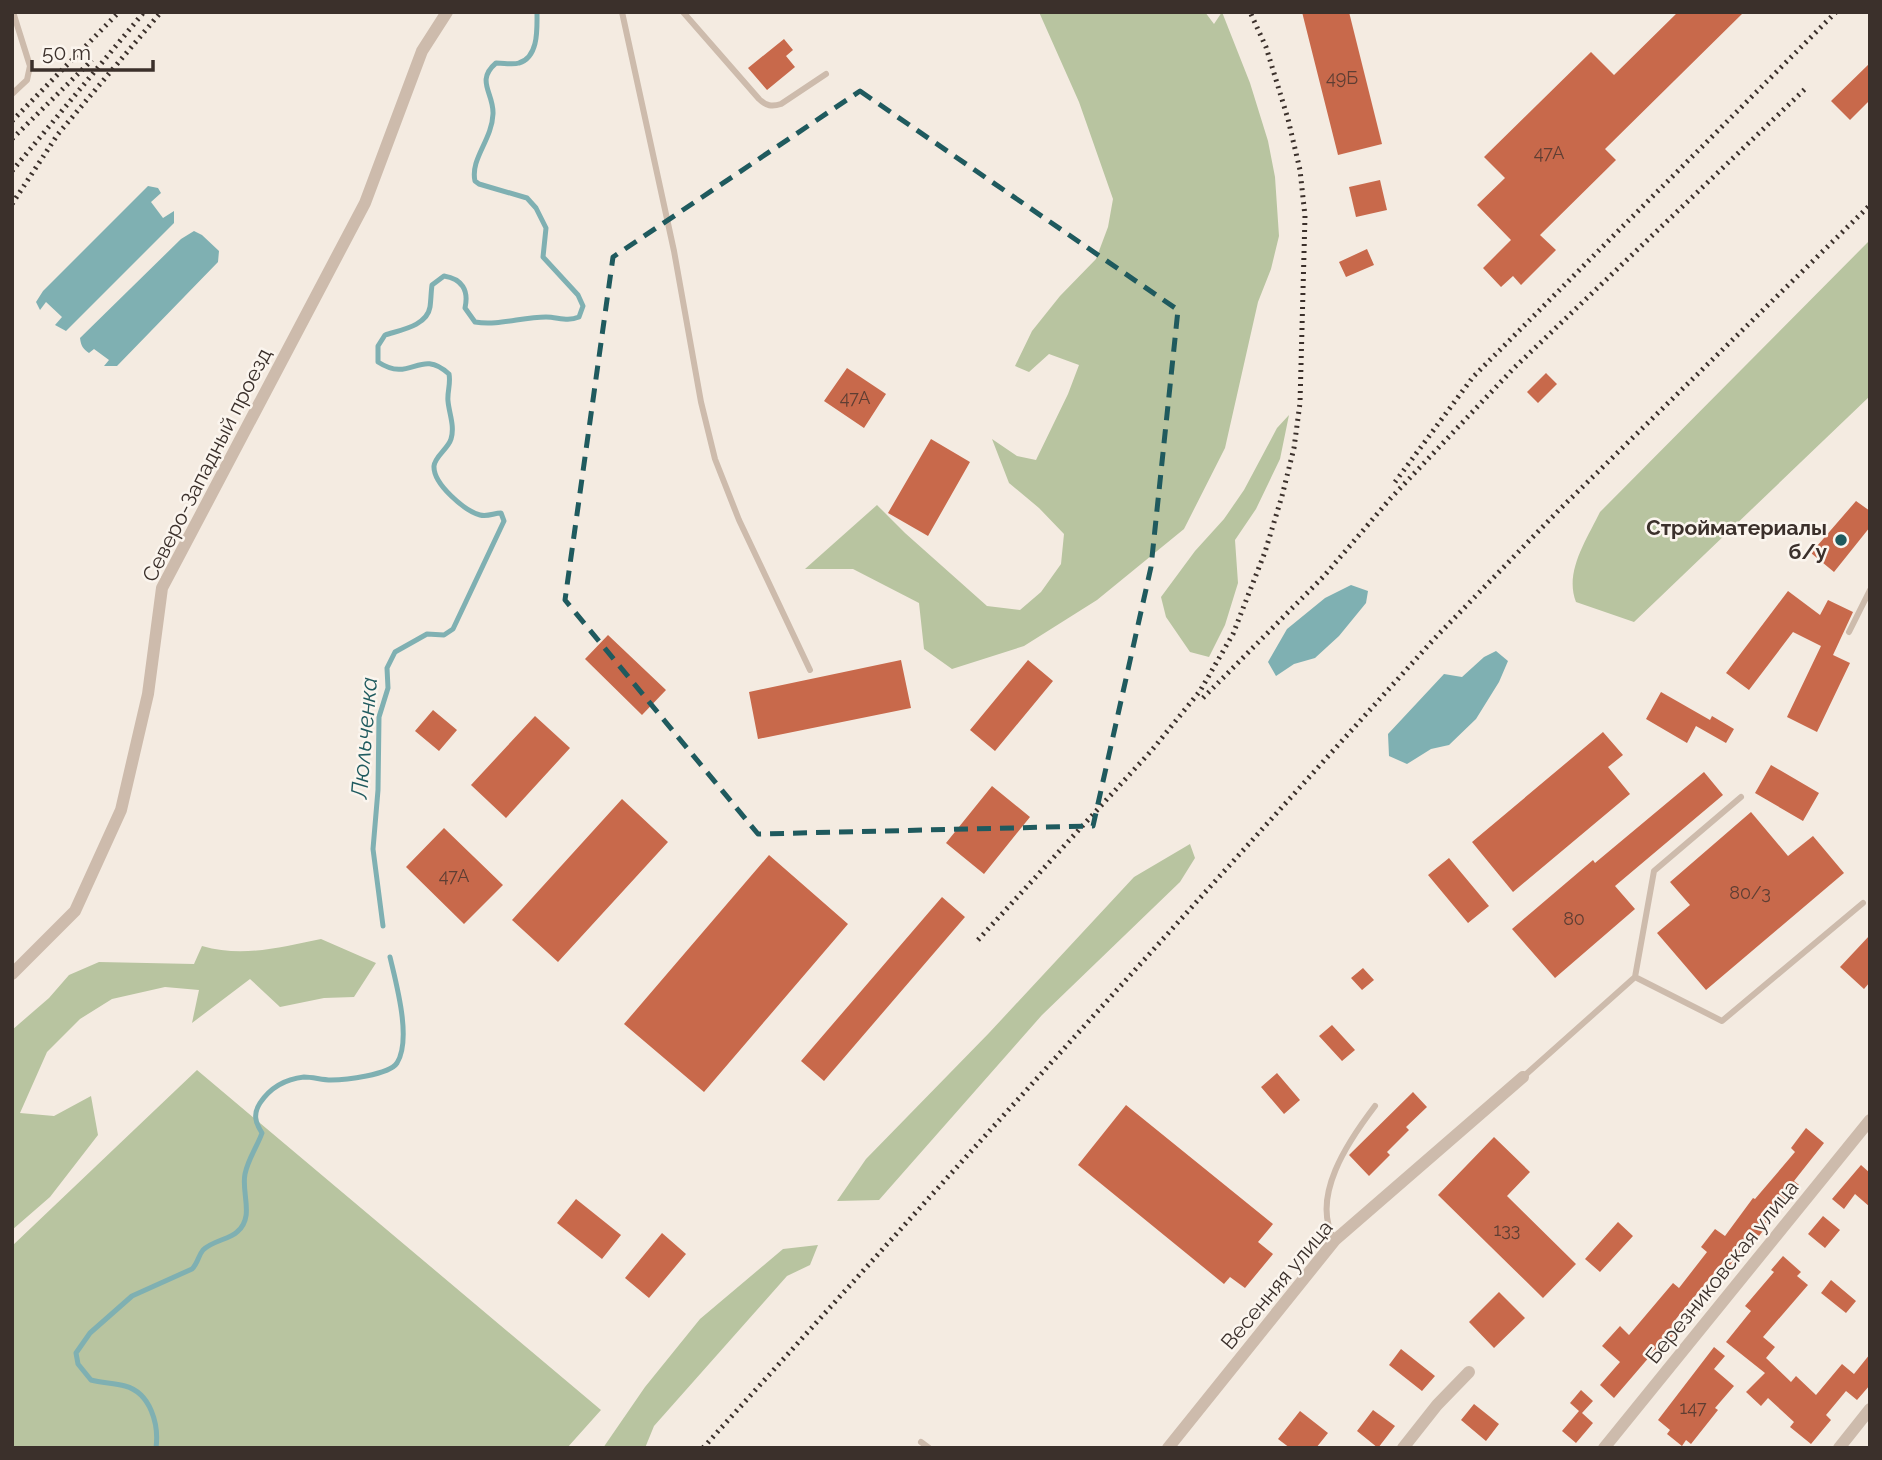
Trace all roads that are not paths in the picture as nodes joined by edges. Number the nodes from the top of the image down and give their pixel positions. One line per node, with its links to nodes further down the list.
1 (13, 12): 6 (lane)
2 (447, 12): 12 (street, Северо-Западный проезд)
3 (622, 12): 9 (lane)
4 (684, 12): 5 (lane)
5 (826, 74)
6 (12, 94)
7 (1870, 590): 8 (lane)
8 (1849, 632)
9 (810, 670)
10 (1741, 797): 13 (lane)
11 (1863, 903): 13 (lane)
12 (12, 974)
13 (1635, 977): 14 (lane)
14 (1523, 1077): 17 (street, Весенняя улица)
15 (1375, 1106): 17 (lane)
16 (1870, 1120): 24 (street, Березниковская улица)
17 (1335, 1240): 22 (street, Весенняя улица)
18 (1469, 1372): 23 (street)
19 (1870, 1409): 25 (street)
20 (921, 1442): 21 (lane)
21 (929, 1448)
22 (1168, 1448)
23 (1403, 1448)
24 (1604, 1448)
25 (1839, 1448)

